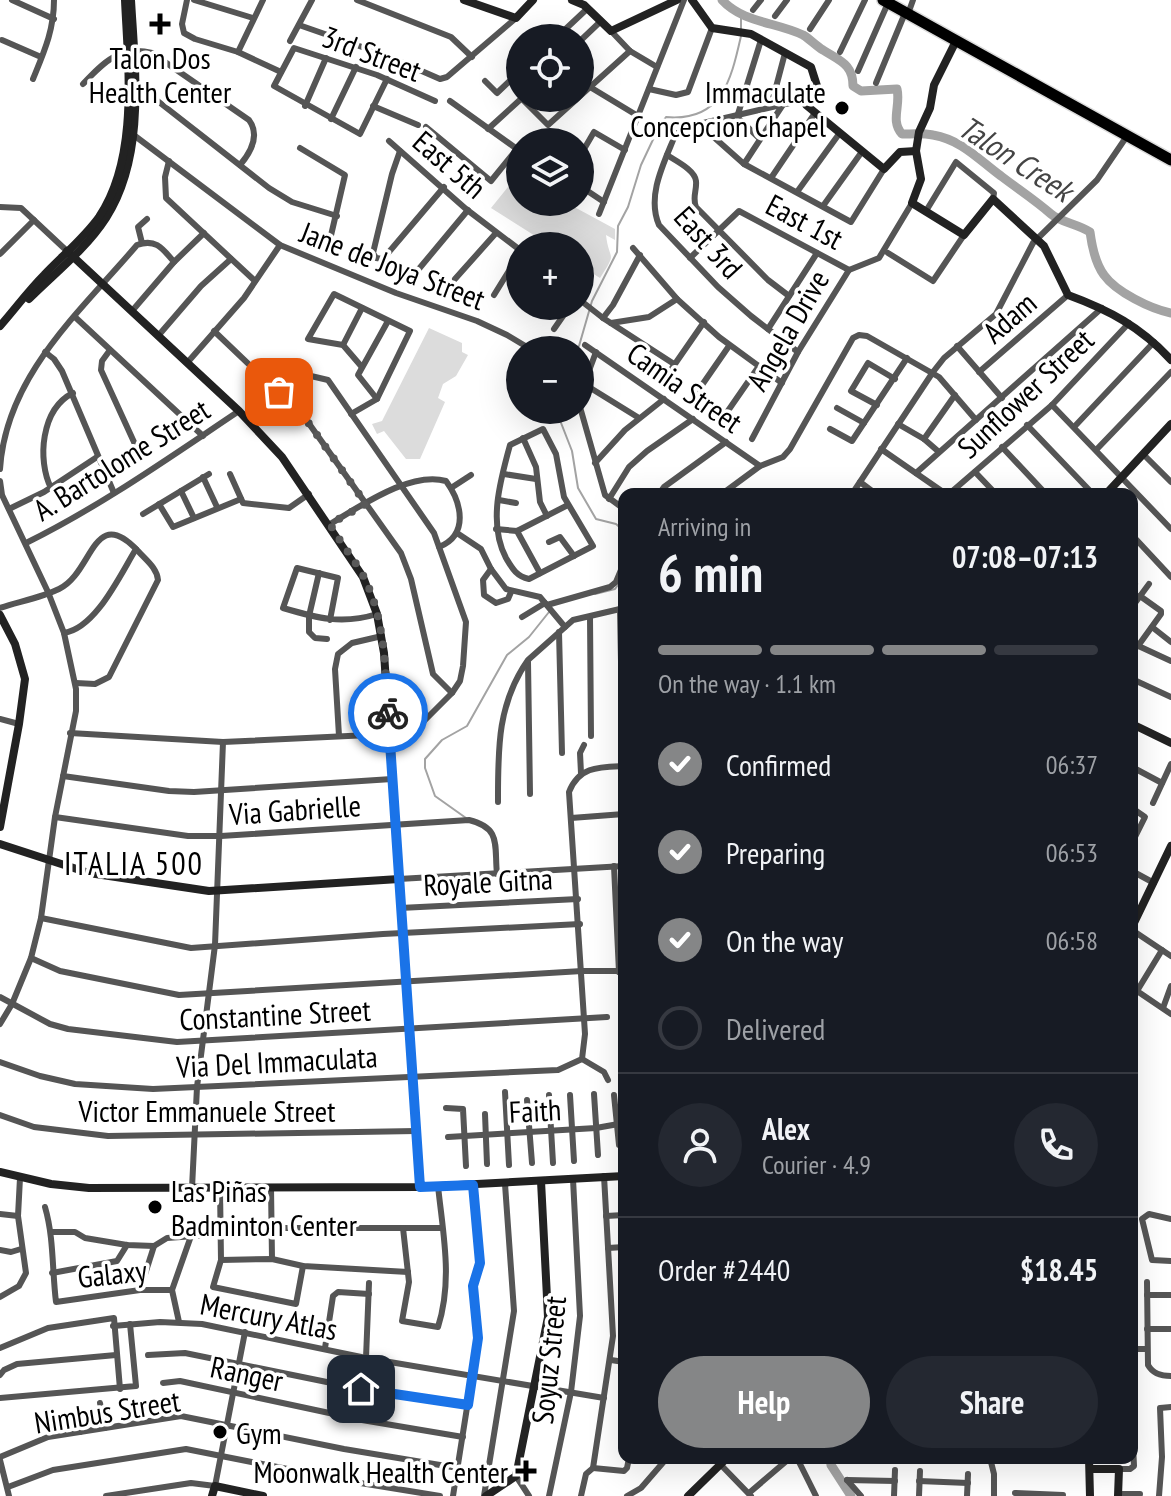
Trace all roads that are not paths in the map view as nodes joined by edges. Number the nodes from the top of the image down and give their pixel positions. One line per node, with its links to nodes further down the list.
1 (12, 0): 28 (street)
2 (54, 0): 28 (street)
3 (125, 0): 40 (street)
4 (131, 0): 40 (street)
5 (187, 0): 42 (street)
6 (194, 0): 26 (street)
7 (263, 0): 26 (street)
8 (312, 0): 31 (street)
9 (357, 0): 46 (street)
10 (464, 0): 27 (street)
11 (533, 0): 27 (street)
12 (572, 0): 22 (street)
13 (677, 0): 35 (street)
14 (684, 0): 49 (street)
15 (692, 0): 33 (street)
16 (761, 0): 23 (street)
17 (787, 0): 25 (street)
18 (829, 0): 34 (street)
19 (865, 0): 43 (street)
20 (913, 0): 24 (street)
21 (886, 1): 24 (highway); 50 (street)
22 (586, 6): 29 (street); 30 (street)
23 (753, 10)
24 (907, 13): 38 (highway); 56 (street)
25 (775, 16)
26 (253, 18): 42 (street)
27 (516, 18): 46 (street)
28 (54, 19): 45 (street)
29 (601, 21): 32 (street); 35 (street)
30 (569, 24)
31 (299, 25): 39 (street); 46 (street)
32 (594, 28)
33 (712, 28): 36 (street); 61 (street)
34 (810, 29)
35 (611, 31): 41 (street)
36 (759, 39): 44 (street); 73 (street)
37 (2, 40): 45 (street)
38 (956, 41): 81 (highway); 88 (street, Angela Drive)
39 (292, 44): 47 (street, 3rd Street); 51 (street)
40 (131, 50): 57 (street); 59 (street); 95 (street)
41 (630, 51): 49 (street); 55 (street)
42 (238, 52): 51 (street)
43 (840, 52)
44 (785, 53): 62 (street); 68 (street)
45 (41, 57): 52 (street)
46 (472, 57)
47 (326, 58): 48 (street, 3rd Street); 66 (street)
48 (356, 67): 53 (street, 3rd Street); 75 (street)
49 (657, 67): 61 (street)
50 (858, 71)
51 (281, 72): 66 (street)
52 (33, 79)
53 (387, 79): 63 (street, 3rd Street); 67 (street)
54 (485, 81): 58 (street)
55 (594, 83)
56 (876, 83)
57 (83, 84)
58 (506, 84)
59 (132, 87): 77 (street); 95 (street)
60 (594, 89): 74 (street)
61 (649, 89): 74 (street)
62 (807, 99): 65 (street); 72 (street)
63 (435, 101)
64 (450, 101): 76 (street)
65 (784, 103): 68 (street); 82 (street)
66 (305, 106): 75 (street)
67 (373, 106): 75 (street); 93 (street)
68 (771, 106): 73 (street)
69 (507, 112): 76 (street)
70 (535, 112): 71 (street)
71 (562, 112)
72 (815, 113): 80 (street); 97 (street)
73 (738, 114): 82 (street); 94 (street)
74 (638, 116): 86 (street)
75 (331, 119)
76 (488, 129): 84 (street)
77 (129, 131): 92 (street, Jane de Joya Street); 122 (street)
78 (594, 132): 86 (street)
79 (676, 133): 90 (street, East 3rd)
80 (839, 134): 89 (street); 99 (street)
81 (1127, 136): 91 (highway); 116 (street)
82 (760, 139): 94 (street)
83 (389, 141): 87 (street, East 5th)
84 (506, 142)
85 (300, 148): 109 (street)
86 (625, 150): 102 (street)
87 (400, 151): 98 (street, East 5th); 98 (street)
88 (916, 151): 96 (street); 103 (street, Angela Drive)
89 (861, 153): 96 (street); 104 (street)
90 (667, 155): 112 (street); 127 (street, East 3rd)
91 (1171, 160)
92 (169, 161): 113 (street); 120 (street, Jane de Joya Street)
93 (506, 164)
94 (744, 164): 97 (street)
95 (240, 165): 109 (street)
96 (884, 169): 104 (street)
97 (771, 178): 99 (street)
98 (444, 187): 106 (street, East 5th)
99 (797, 192): 104 (street)
100 (594, 195): 102 (street)
101 (993, 199): 107 (street); 115 (street); 116 (street)
102 (604, 202): 108 (street)
103 (912, 203): 107 (street); 131 (street, Angela Drive)
104 (823, 206)
105 (0, 207): 111 (street)
106 (468, 210): 114 (street, East 5th); 130 (street)
107 (926, 211): 115 (street)
108 (599, 214)
109 (337, 216): 119 (street)
110 (147, 219): 118 (street)
111 (34, 220): 122 (street); 125 (street)
112 (719, 230): 123 (street, East 1st); 127 (street); 138 (street)
113 (204, 233): 128 (street); 129 (street)
114 (496, 233): 117 (street, East 5th); 133 (street)
115 (964, 235): 124 (street)
116 (1037, 238): 137 (street); 160 (street)
117 (506, 241)
118 (142, 243): 129 (street); 135 (street)
119 (329, 244)
120 (280, 245): 134 (street); 156 (street, Jane de Joya Street)
121 (633, 248): 126 (street)
122 (70, 253): 135 (street); 151 (street)
123 (817, 253): 131 (street, East 1st); 138 (street)
124 (888, 253)
125 (0, 254)
126 (640, 255): 139 (street); 145 (street)
127 (690, 258): 153 (street, East 3rd)
128 (231, 259): 134 (street); 155 (street)
129 (174, 262): 142 (street)
130 (418, 270)
131 (849, 270): 164 (street, Angela Drive)
132 (506, 275): 136 (street)
133 (455, 279)
134 (255, 281): 154 (street)
135 (103, 284): 142 (street); 144 (street)
136 (494, 295)
137 (1068, 295): 141 (street); 173 (street, Adam)
138 (789, 296): 153 (street)
139 (677, 299): 148 (street); 149 (street)
140 (362, 308): 147 (street); 158 (street); 158 (street)
141 (1102, 308): 150 (street); 183 (street)
142 (132, 311): 155 (street)
143 (594, 311): 145 (street)
144 (75, 317): 161 (street); 162 (street)
145 (603, 318): 149 (street)
146 (560, 320): 152 (street)
147 (388, 321): 170 (street); 184 (street)
148 (704, 322): 159 (street); 169 (street)
149 (610, 323): 169 (street)
150 (1130, 323): 157 (street); 187 (street, Sunflower Street)
151 (0, 326)
152 (554, 329)
153 (768, 329): 164 (street, East 3rd)
154 (214, 331): 168 (street); 179 (street)
155 (158, 336): 168 (street)
156 (509, 336)
157 (1154, 342): 167 (street); 200 (street)
158 (343, 345): 170 (street)
159 (729, 346): 171 (street); 182 (street)
160 (957, 346): 172 (street); 173 (street)
161 (110, 350): 202 (street); 211 (street)
162 (45, 352): 180 (street); 216 (street)
163 (596, 352): 165 (street); 185 (street, Camia Street)
164 (798, 352): 177 (street, Angela Drive)
165 (594, 357)
166 (907, 358): 172 (street); 176 (street); 215 (street)
167 (1171, 360)
168 (187, 363): 189 (street)
169 (674, 364): 175 (street)
170 (361, 366): 184 (street)
171 (759, 366): 177 (street); 192 (street)
172 (933, 372): 181 (street); 197 (street)
173 (979, 372): 183 (street)
174 (1171, 372): 209 (street)
175 (668, 374)
176 (895, 379): 186 (street); 186 (street)
177 (782, 383): 204 (street, Angela Drive)
178 (594, 390): 191 (street)
179 (279, 392): 190 (street); 252 (street)
180 (73, 393): 213 (street); 229 (street)
181 (955, 395): 194 (street); 205 (street)
182 (693, 398)
183 (1002, 398): 194 (street)
184 (377, 399): 190 (street)
185 (664, 399): 191 (street); 193 (street, Camia Street)
186 (877, 405): 195 (street)
187 (1052, 405): 199 (street, Sunflower Street); 200 (street)
188 (837, 408): 195 (street)
189 (239, 411): 202 (street, A. Bartolome Street); 245 (street)
190 (351, 414): 228 (street)
191 (639, 418): 214 (street)
192 (723, 418)
193 (693, 419): 206 (street, Camia Street); 248 (street)
194 (976, 420): 210 (street)
195 (864, 423): 201 (street)
196 (585, 424): 214 (street)
197 (898, 424): 205 (street); 208 (street)
198 (1171, 424): 212 (street)
199 (1027, 425): 207 (street, Sunflower Street); 240 (street)
200 (1075, 426): 209 (street)
201 (830, 429)
202 (203, 436): 244 (street, A. Bartolome Street)
203 (523, 438): 220 (street); 223 (street); 253 (street)
204 (752, 439)
205 (924, 439): 210 (street)
206 (726, 442): 215 (street, Camia Street); 231 (street)
207 (1002, 447): 217 (street, Sunflower Street); 239 (street)
208 (881, 449): 218 (street); 226 (street)
209 (1097, 449): 222 (street)
210 (939, 452): 218 (street)
211 (139, 453)
212 (1143, 454): 222 (street); 227 (street)
213 (97, 457): 229 (street); 244 (street)
214 (595, 463): 248 (street)
215 (760, 466): 225 (street)
216 (0, 469)
217 (975, 472): 237 (street, Sunflower Street); 238 (street)
218 (916, 473): 236 (street)
219 (230, 474): 247 (street)
220 (504, 474): 223 (street); 249 (street)
221 (471, 475): 230 (street)
222 (1122, 477): 241 (street); 242 (street)
223 (536, 479): 258 (street)
224 (0, 481): 256 (street)
225 (739, 482): 232 (street); 233 (street)
226 (860, 482): 234 (street); 235 (street)
227 (1171, 482)
228 (402, 485): 230 (street); 252 (street); 269 (street)
229 (51, 488): 256 (street)
230 (451, 488): 264 (street)
231 (663, 488)
232 (730, 488)
233 (738, 488)
234 (856, 488)
235 (868, 488)
236 (939, 488)
237 (955, 488)
238 (990, 488)
239 (1040, 488)
240 (1087, 488)
241 (1112, 488)
242 (1132, 488)
243 (181, 491): 251 (street); 255 (street); 259 (street)
244 (114, 493): 268 (street, A. Bartolome Street)
245 (309, 494): 247 (street); 260 (street)
246 (1138, 494): 262 (street)
247 (241, 499): 255 (street)
248 (609, 499): 254 (street)
249 (499, 500): 250 (street); 261 (street)
250 (516, 503)
251 (159, 504): 257 (street); 259 (street)
252 (366, 504): 260 (street); 304 (street)
253 (568, 505): 258 (street); 272 (street)
254 (618, 505)
255 (217, 507): 259 (street)
256 (9, 509): 268 (street)
257 (143, 514)
258 (547, 516): 263 (street)
259 (194, 518)
260 (330, 524): 286 (street)
261 (496, 529): 263 (street); 266 (street)
262 (1171, 529)
263 (517, 531): 275 (street)
264 (457, 533): 269 (street); 271 (street)
265 (1138, 541): 277 (street)
266 (498, 542): 271 (street); 275 (street)
267 (549, 542): 272 (street)
268 (26, 543): 279 (street)
269 (439, 547): 304 (street)
270 (136, 549): 279 (street); 294 (street); 303 (street)
271 (481, 549): 273 (street)
272 (574, 556): 275 (street)
273 (491, 569): 280 (street); 280 (street)
274 (319, 573): 288 (street); 288 (street); 291 (street)
275 (540, 573)
276 (618, 577): 283 (street)
277 (1171, 577)
278 (1149, 584): 281 (street)
279 (48, 592): 284 (street); 294 (street)
280 (511, 592): 283 (street)
281 (1140, 596): 282 (street); 292 (street)
282 (1138, 599)
283 (547, 605): 289 (street); 293 (street)
284 (0, 608)
285 (618, 608): 290 (street)
286 (377, 614): 291 (street); 295 (street)
287 (0, 615): 307 (street)
288 (309, 616): 291 (street); 296 (street)
289 (522, 617)
290 (590, 617): 293 (street); 312 (street)
291 (330, 620)
292 (1152, 627): 297 (street); 298 (street)
293 (562, 630): 300 (street); 316 (street)
294 (64, 633): 303 (street)
295 (382, 636): 310 (street); 311 (street)
296 (327, 639)
297 (1138, 641)
298 (1171, 642)
299 (1138, 645): 301 (street)
300 (528, 660): 325 (street); 326 (street)
301 (1171, 661)
302 (1138, 682): 305 (street)
303 (76, 683): 309 (street)
304 (452, 693): 310 (street)
305 (1171, 697)
306 (0, 719): 307 (street)
307 (19, 724): 333 (street)
308 (1138, 727): 314 (street)
309 (70, 733): 313 (street); 321 (street)
310 (390, 734): 311 (street); 322 (street)
311 (339, 736): 313 (street)
312 (591, 736)
313 (223, 742): 324 (street)
314 (1171, 743)
315 (584, 745): 320 (street)
316 (562, 753)
317 (1171, 764): 323 (street)
318 (618, 766): 320 (street)
319 (1138, 770): 323 (street)
320 (581, 773): 331 (street)
321 (63, 776): 324 (street); 330 (street)
322 (392, 779): 324 (street); 332 (street)
323 (1162, 783): 327 (street)
324 (222, 791): 335 (street)
325 (530, 794)
326 (498, 802)
327 (1153, 803)
328 (1138, 812): 334 (street)
329 (618, 814): 331 (street)
330 (55, 817): 335 (street, Via Gabrielle); 338 (street)
331 (571, 818): 341 (street)
332 (394, 824): 335 (street, Via Gabrielle); 342 (street, Via Gabrielle); 344 (street)
333 (0, 827)
334 (1138, 830)
335 (221, 836): 346 (street)
336 (0, 844): 338 (street)
337 (1171, 846): 345 (street)
338 (48, 861): 346 (street); 350 (street)
339 (614, 866): 340 (street); 341 (street); 351 (street)
340 (618, 866)
341 (575, 869): 342 (street); 347 (street)
342 (497, 874): 344 (street)
343 (1138, 874): 345 (street)
344 (399, 879): 346 (street); 348 (street)
345 (1154, 883): 349 (street)
346 (216, 892): 355 (street)
347 (578, 899): 348 (street, Royale Gitna); 352 (street)
348 (400, 908): 354 (street)
349 (1138, 916)
350 (41, 918): 355 (street); 357 (street)
351 (618, 919)
352 (580, 924): 354 (street); 358 (street)
353 (1138, 932): 356 (street)
354 (402, 934): 355 (street); 360 (street)
355 (215, 945): 364 (street)
356 (1168, 953): 362 (street)
357 (31, 958): 364 (street); 366 (street)
358 (582, 971): 359 (street); 360 (street); 369 (street)
359 (618, 972)
360 (405, 980): 364 (street); 372 (street)
361 (1171, 986): 367 (street)
362 (1138, 990)
363 (1138, 992): 367 (street)
364 (207, 993): 373 (street)
365 (0, 997): 366 (street, Constantine Street)
366 (12, 1004): 371 (street); 373 (street, Constantine Street)
367 (1163, 1008): 368 (street)
368 (1171, 1014)
369 (584, 1016): 370 (street, Constantine Street); 372 (street, Constantine Street); 374 (street)
370 (607, 1017)
371 (0, 1024)
372 (409, 1029): 373 (street, Constantine Street); 376 (street)
373 (202, 1041): 378 (street)
374 (579, 1061): 376 (street, Via Del Immaculata); 377 (street)
375 (0, 1062): 378 (street, Via Del Immaculata)
376 (412, 1077): 378 (street, Via Del Immaculata); 392 (street)
377 (608, 1080)
378 (197, 1087): 396 (street)
379 (505, 1092): 395 (street)
380 (594, 1094): 390 (street)
381 (549, 1095): 393 (street)
382 (570, 1095): 391 (street)
383 (614, 1095): 386 (street)
384 (527, 1100): 394 (street)
385 (446, 1108): 398 (street)
386 (618, 1112)
387 (485, 1114): 397 (street)
388 (0, 1115): 396 (street, Victor Emmanuele Street)
389 (618, 1124): 390 (street, Faith)
390 (596, 1128): 391 (street, Faith); 400 (street)
391 (572, 1129): 393 (street, Faith); 401 (street)
392 (416, 1131): 396 (street, Victor Emmanuele Street); 417 (street)
393 (552, 1131): 394 (street, Faith); 403 (street)
394 (529, 1132): 395 (street, Faith); 402 (street)
395 (508, 1133): 397 (street, Faith); 405 (street)
396 (194, 1135): 418 (street)
397 (486, 1135): 398 (street, Faith); 404 (street)
398 (464, 1136): 399 (street, Faith); 406 (street)
399 (448, 1137)
400 (598, 1155)
401 (574, 1161)
402 (532, 1163)
403 (553, 1163)
404 (487, 1164)
405 (509, 1165)
406 (466, 1166)
407 (0, 1172): 410 (street)
408 (604, 1176): 409 (street); 411 (street); 425 (street)
409 (618, 1176)
410 (20, 1178): 418 (street); 424 (street)
411 (573, 1179): 412 (street); 479 (street, Soyuz Street)
412 (541, 1181): 413 (street); 477 (street)
413 (505, 1184): 414 (street); 475 (street)
414 (473, 1185): 415 (street); 473 (street)
415 (438, 1186): 417 (street); 430 (street)
416 (271, 1187): 417 (street); 419 (street); 428 (street)
417 (420, 1187)
418 (192, 1188): 419 (street)
419 (220, 1188): 441 (street)
420 (45, 1207): 431 (street)
421 (1138, 1209): 426 (street)
422 (0, 1214): 424 (street)
423 (618, 1215): 425 (street)
424 (18, 1216): 438 (street)
425 (606, 1216): 437 (street)
426 (1144, 1216): 427 (street); 442 (street)
427 (1171, 1219)
428 (272, 1228): 429 (street); 440 (street)
429 (403, 1228): 430 (street); 444 (street)
430 (442, 1228): 444 (street)
431 (52, 1232): 434 (street); 445 (street)
432 (209, 1235): 433 (street)
433 (191, 1236): 435 (street); 449 (street)
434 (127, 1245): 435 (street); 445 (street)
435 (154, 1246): 448 (street)
436 (618, 1247): 437 (street)
437 (608, 1248): 454 (street)
438 (21, 1249): 439 (street); 453 (street)
439 (0, 1250)
440 (272, 1259): 441 (street); 443 (street)
441 (221, 1260): 443 (street)
442 (1171, 1261)
443 (303, 1266): 444 (street)
444 (408, 1272)
445 (52, 1273): 448 (street, Galaxy)
446 (1147, 1282): 451 (street)
447 (369, 1283): 450 (street)
448 (140, 1290): 449 (street, Galaxy)
449 (172, 1290): 456 (street)
450 (369, 1294): 463 (street); 468 (street)
451 (1147, 1295): 452 (street); 459 (street)
452 (1171, 1295)
453 (0, 1297)
454 (613, 1310): 455 (street); 469 (street)
455 (618, 1310)
456 (179, 1322): 457 (street, Mercury Atlas); 461 (street, Mercury Atlas)
457 (130, 1324): 458 (street, Mercury Atlas); 478 (street)
458 (113, 1326): 462 (street, Mercury Atlas); 466 (street)
459 (1147, 1329): 460 (street); 465 (street)
460 (1171, 1329)
461 (245, 1332): 463 (street, Mercury Atlas); 471 (street)
462 (0, 1348)
463 (325, 1348): 468 (street, Mercury Atlas)
464 (1138, 1349): 465 (street)
465 (1147, 1349): 474 (street)
466 (116, 1355): 472 (street); 478 (street)
467 (148, 1355): 471 (street)
468 (366, 1358): 473 (street, Mercury Atlas)
469 (611, 1360): 470 (street); 482 (street)
470 (618, 1361)
471 (239, 1362): 480 (street); 484 (street)
472 (0, 1375)
473 (474, 1375): 475 (street, Mercury Atlas); 484 (street)
474 (1171, 1376)
475 (503, 1380): 477 (street, Mercury Atlas); 536 (street)
476 (163, 1383): 480 (street, Ranger)
477 (536, 1385): 479 (street, Mercury Atlas); 513 (street)
478 (120, 1389): 481 (street)
479 (571, 1392): 482 (street, Mercury Atlas); 538 (street, Soyuz Street)
480 (233, 1393): 487 (street); 492 (street, Ranger)
481 (0, 1398)
482 (604, 1398): 507 (street)
483 (100, 1403): 488 (street)
484 (468, 1405): 492 (street)
485 (1171, 1407): 491 (street)
486 (78, 1414): 489 (street)
487 (227, 1425): 488 (street, Nimbus Street); 493 (street); 506 (street, Nimbus Street)
488 (105, 1428): 489 (street, Nimbus Street)
489 (80, 1432): 496 (street, Nimbus Street)
490 (1171, 1432): 491 (street)
491 (1161, 1433): 494 (street)
492 (463, 1437): 506 (street)
493 (221, 1456): 518 (street); 520 (street); 534 (street)
494 (1162, 1457): 495 (street); 519 (street)
495 (1171, 1457)
496 (0, 1459): 520 (street)
497 (628, 1464): 507 (street)
498 (662, 1464): 521 (street)
499 (720, 1464): 525 (street)
500 (725, 1464): 527 (street)
501 (784, 1464): 527 (street)
502 (800, 1464): 522 (street)
503 (992, 1464): 547 (street)
504 (1090, 1464): 508 (street)
505 (1134, 1464): 509 (street)
506 (458, 1468): 535 (street)
507 (593, 1468): 539 (street)
508 (1090, 1469): 509 (street); 548 (street)
509 (1119, 1469): 529 (street)
510 (895, 1470): 514 (street)
511 (920, 1471): 515 (street)
512 (968, 1474): 516 (street)
513 (516, 1476): 536 (street); 537 (street)
514 (895, 1481): 543 (street); 544 (street)
515 (919, 1481): 516 (street); 545 (street)
516 (968, 1483): 546 (street)
517 (1171, 1485): 519 (street)
518 (215, 1486): 531 (street); 532 (street); 533 (street)
519 (1160, 1486): 549 (street)
520 (8, 1487): 530 (street)
521 (641, 1488): 540 (street); 541 (street)
522 (814, 1493): 542 (street)
523 (1015, 1493): 528 (street)
524 (1063, 1493): 528 (street)
525 (693, 1494)
526 (1140, 1494): 529 (street)
527 (751, 1495)
528 (1023, 1495)
529 (1118, 1495)
530 (9, 1496)
531 (106, 1496)
532 (212, 1496)
533 (263, 1496)
534 (440, 1496)
535 (453, 1496)
536 (485, 1496)
537 (529, 1496)
538 (549, 1496)
539 (581, 1496)
540 (627, 1496)
541 (647, 1496)
542 (807, 1496)
543 (861, 1496)
544 (894, 1496)
545 (919, 1496)
546 (967, 1496)
547 (994, 1496)
548 (1090, 1496)
549 (1159, 1496)

